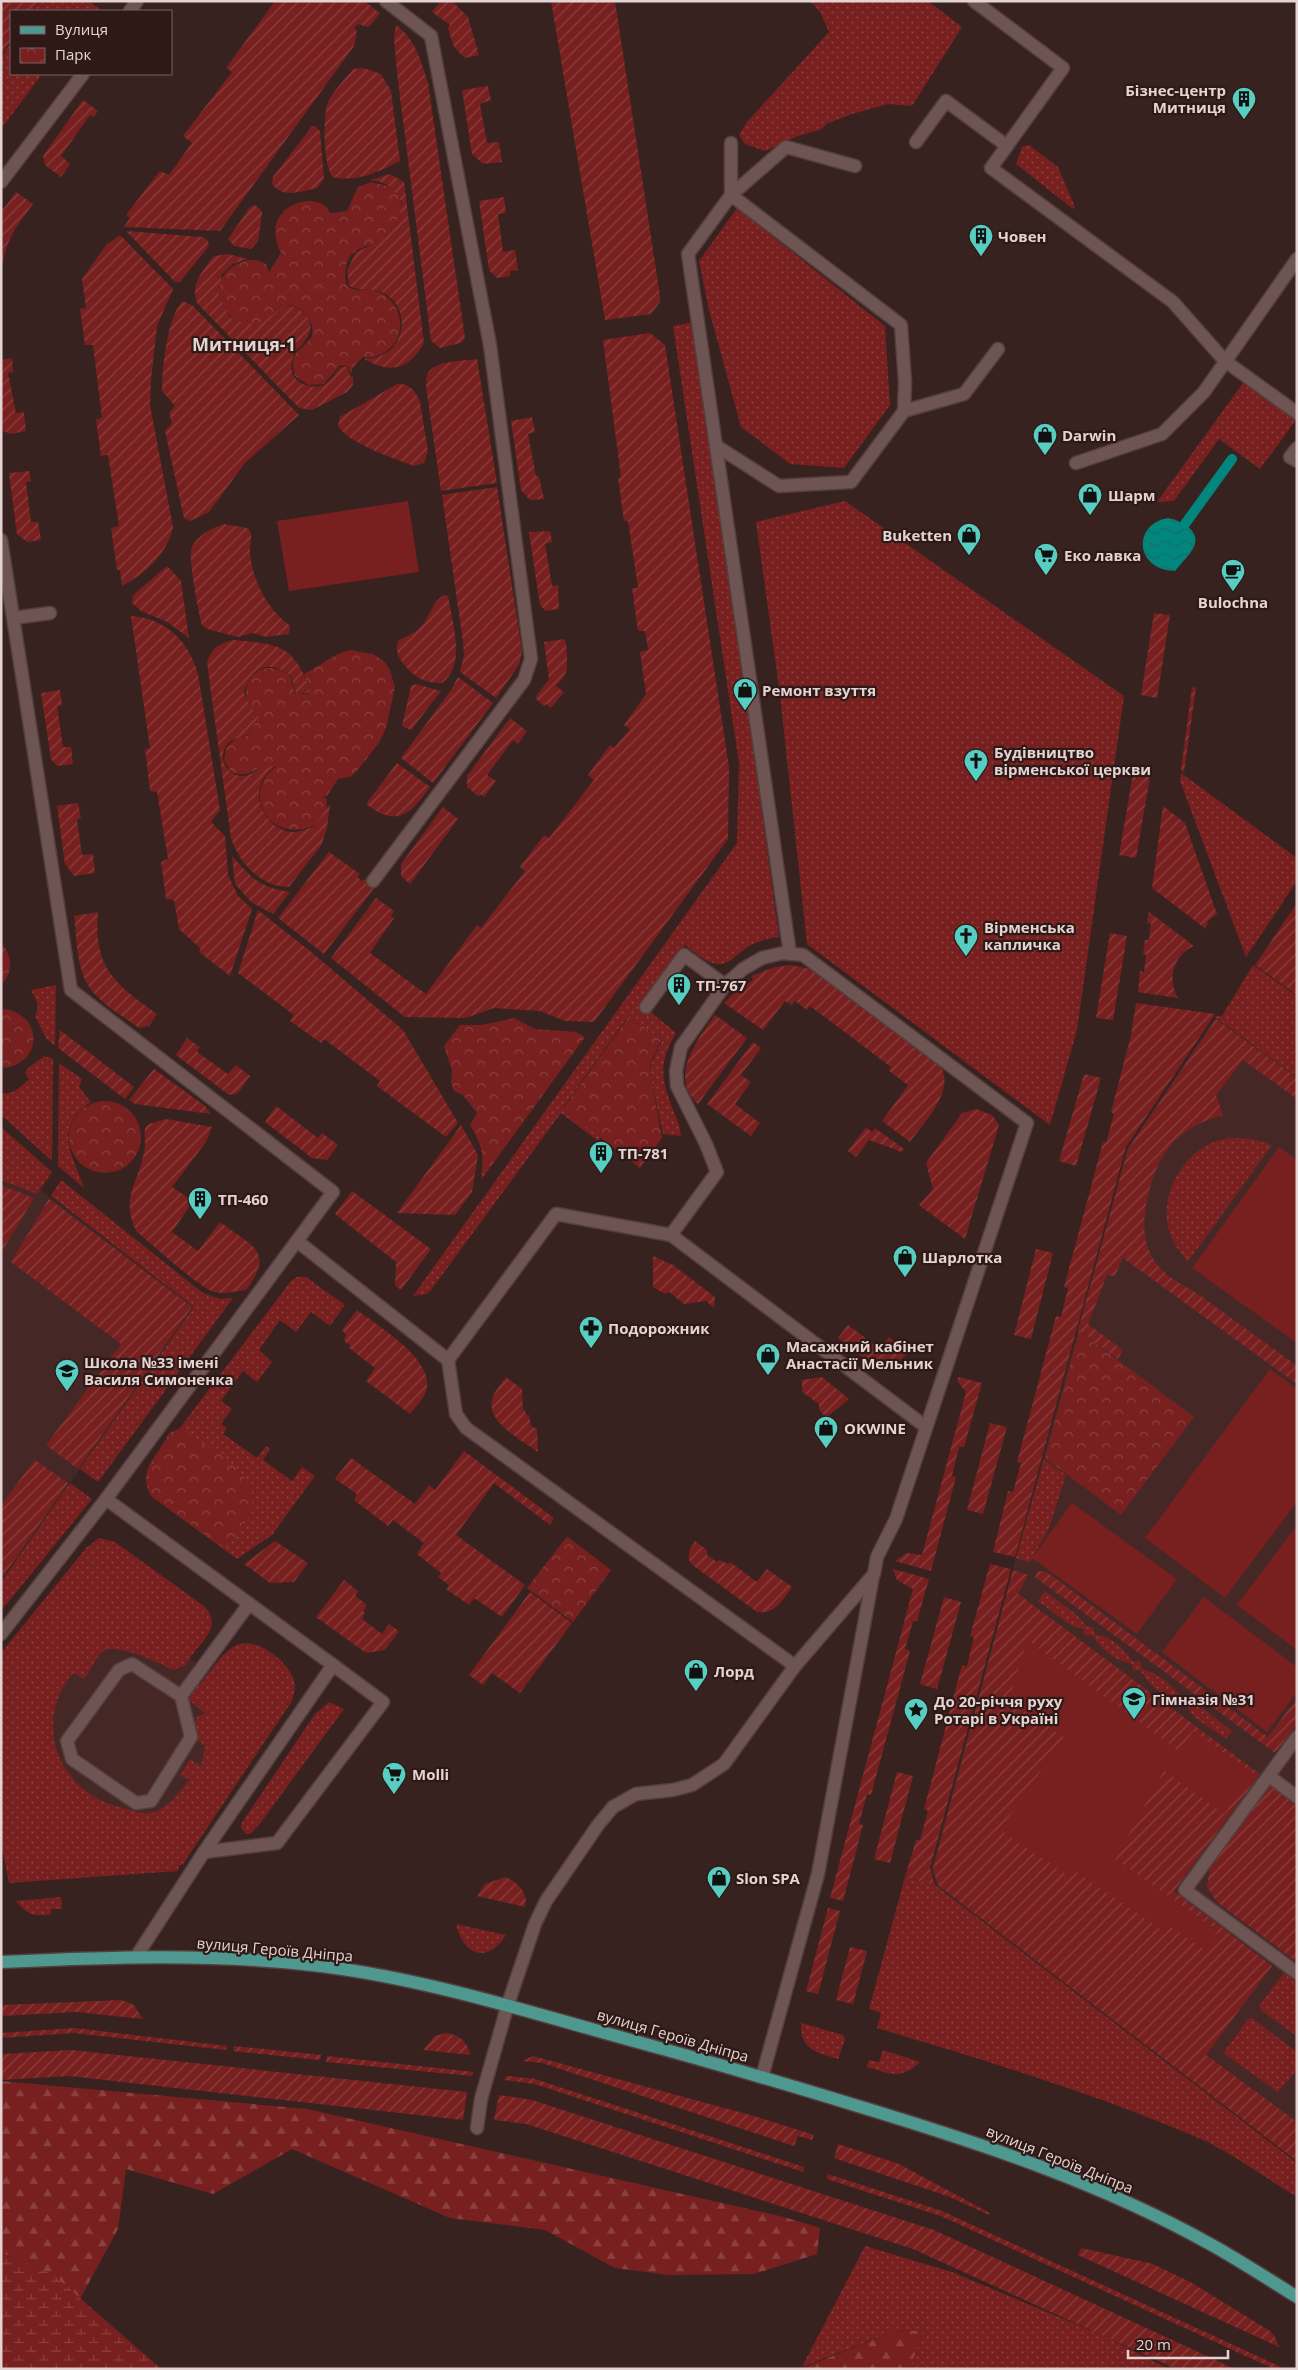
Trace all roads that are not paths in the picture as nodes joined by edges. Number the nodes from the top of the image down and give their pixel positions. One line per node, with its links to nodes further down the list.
1 (386, 1): 22 (lane)
2 (974, 1): 6 (lane)
3 (81, 75): 8 (lane)
4 (916, 142): 6 (lane)
5 (731, 143): 9 (lane)
6 (1007, 146): 12 (lane)
7 (856, 166): 9 (lane)
8 (1, 182)
9 (731, 195): 13 (lane); 15 (lane)
10 (1297, 259): 12 (lane)
11 (998, 349): 13 (lane)
12 (1225, 361): 14 (lane); 18 (lane)
13 (904, 411): 15 (lane)
14 (1297, 413)
15 (718, 448): 23 (lane)
16 (1297, 448): 17 (lane)
17 (1297, 461)
18 (1076, 463)
19 (1, 540): 21 (lane)
20 (50, 613): 21 (lane)
21 (13, 618): 27 (lane)
22 (373, 882)
23 (790, 954): 24 (lane); 29 (lane)
24 (725, 985): 25 (lane); 26 (lane)
25 (646, 1007)
26 (671, 1235): 28 (lane); 29 (lane)
27 (296, 1241): 28 (lane); 30 (lane)
28 (448, 1360): 35 (lane)
29 (926, 1428): 31 (lane)
30 (106, 1499): 32 (lane); 33 (lane)
31 (874, 1574): 35 (lane); 45 (lane)
32 (249, 1604): 34 (lane); 36 (lane)
33 (1, 1634)
34 (333, 1665): 40 (lane); 40 (lane)
35 (795, 1666): 44 (lane)
36 (181, 1696): 36 (lane)
37 (1297, 1737): 38 (lane)
38 (1269, 1776): 39 (lane); 43 (lane)
39 (1297, 1797)
40 (204, 1852): 41 (lane)
41 (136, 1957): 42 (main road, вулиця Героїв Дніпра); 44 (main road, вулиця Героїв Дніпра)
42 (1, 1962)
43 (1297, 1973)
44 (508, 2004): 45 (main road, вулиця Героїв Дніпра); 46 (lane)
45 (762, 2077): 47 (main road, вулиця Героїв Дніпра)
46 (477, 2128)
47 (1297, 2297)

